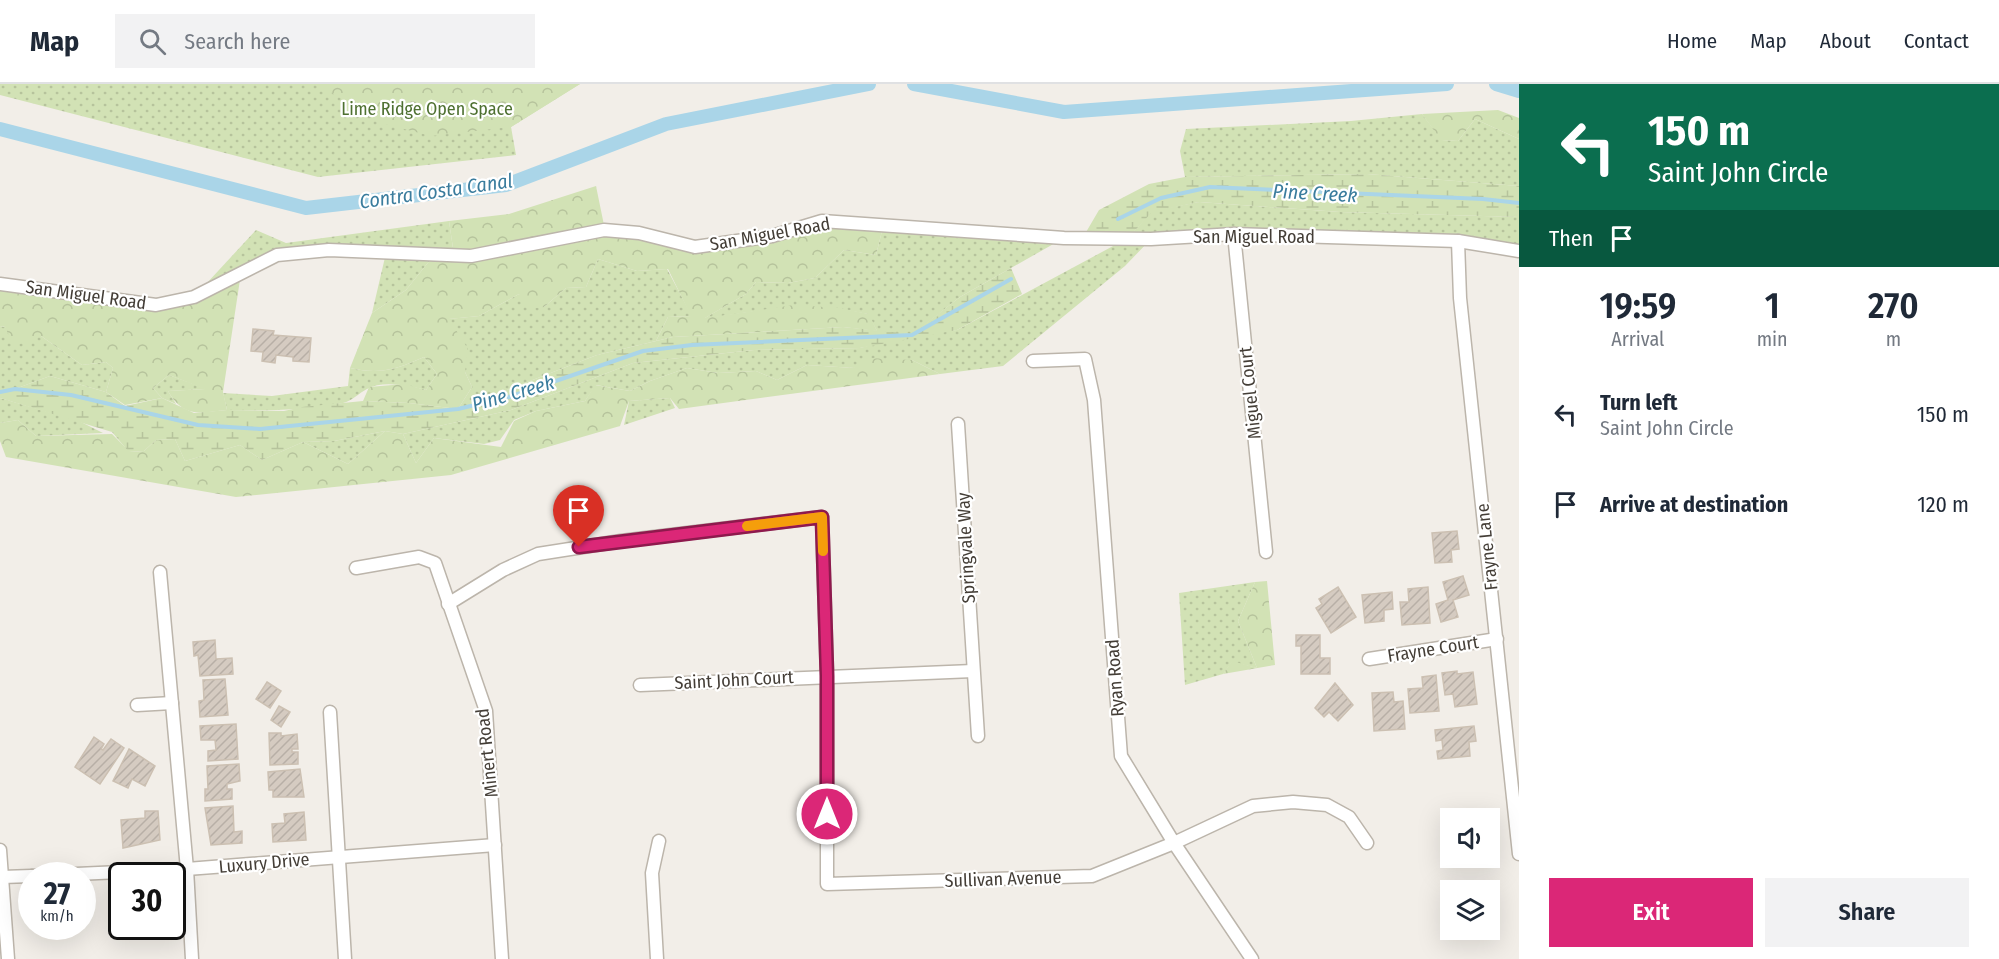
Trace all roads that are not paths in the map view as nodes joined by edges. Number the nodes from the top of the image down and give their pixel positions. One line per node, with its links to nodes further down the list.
1 (1234, 234): 2 (street, San Miguel Road); 4 (street, San Miguel Road); 7 (street, Miguel Court)
2 (1458, 241): 3 (street, San Miguel Road); 11 (street, Frayne Lane)
3 (1519, 251)
4 (0, 284)
5 (1033, 361): 21 (street, Ryan Road)
6 (958, 424): 13 (street, Springvale Way)
7 (1266, 552)
8 (356, 568): 10 (street, Minert Road)
9 (160, 572): 16 (street)
10 (448, 604): 14 (street); 23 (street, Minert Road)
11 (1497, 639): 12 (street, Frayne Court); 25 (street, Frayne Lane)
12 (1369, 658)
13 (973, 671): 14 (street, Saint John Court); 19 (street, Springvale Way)
14 (827, 676): 15 (street, Saint John Court); 21 (street, Sullivan Avenue)
15 (640, 685)
16 (172, 703): 17 (street); 27 (street)
17 (137, 705)
18 (330, 712): 26 (street)
19 (978, 736)
20 (659, 841): 35 (street)
21 (1174, 843): 22 (street, Sullivan Avenue); 36 (street, Ryan Road)
22 (1367, 843)
23 (495, 845): 26 (street, Luxury Drive); 34 (street, Minert Road)
24 (0, 850): 30 (street)
25 (1519, 854)
26 (337, 857): 27 (street, Luxury Drive); 33 (street)
27 (187, 869): 28 (street, Luxury Drive); 32 (street)
28 (96, 873)
29 (18, 876): 30 (street, Luxury Drive)
30 (2, 877): 31 (street)
31 (8, 959)
32 (192, 959)
33 (345, 959)
34 (502, 959)
35 (657, 959)
36 (1252, 959)

